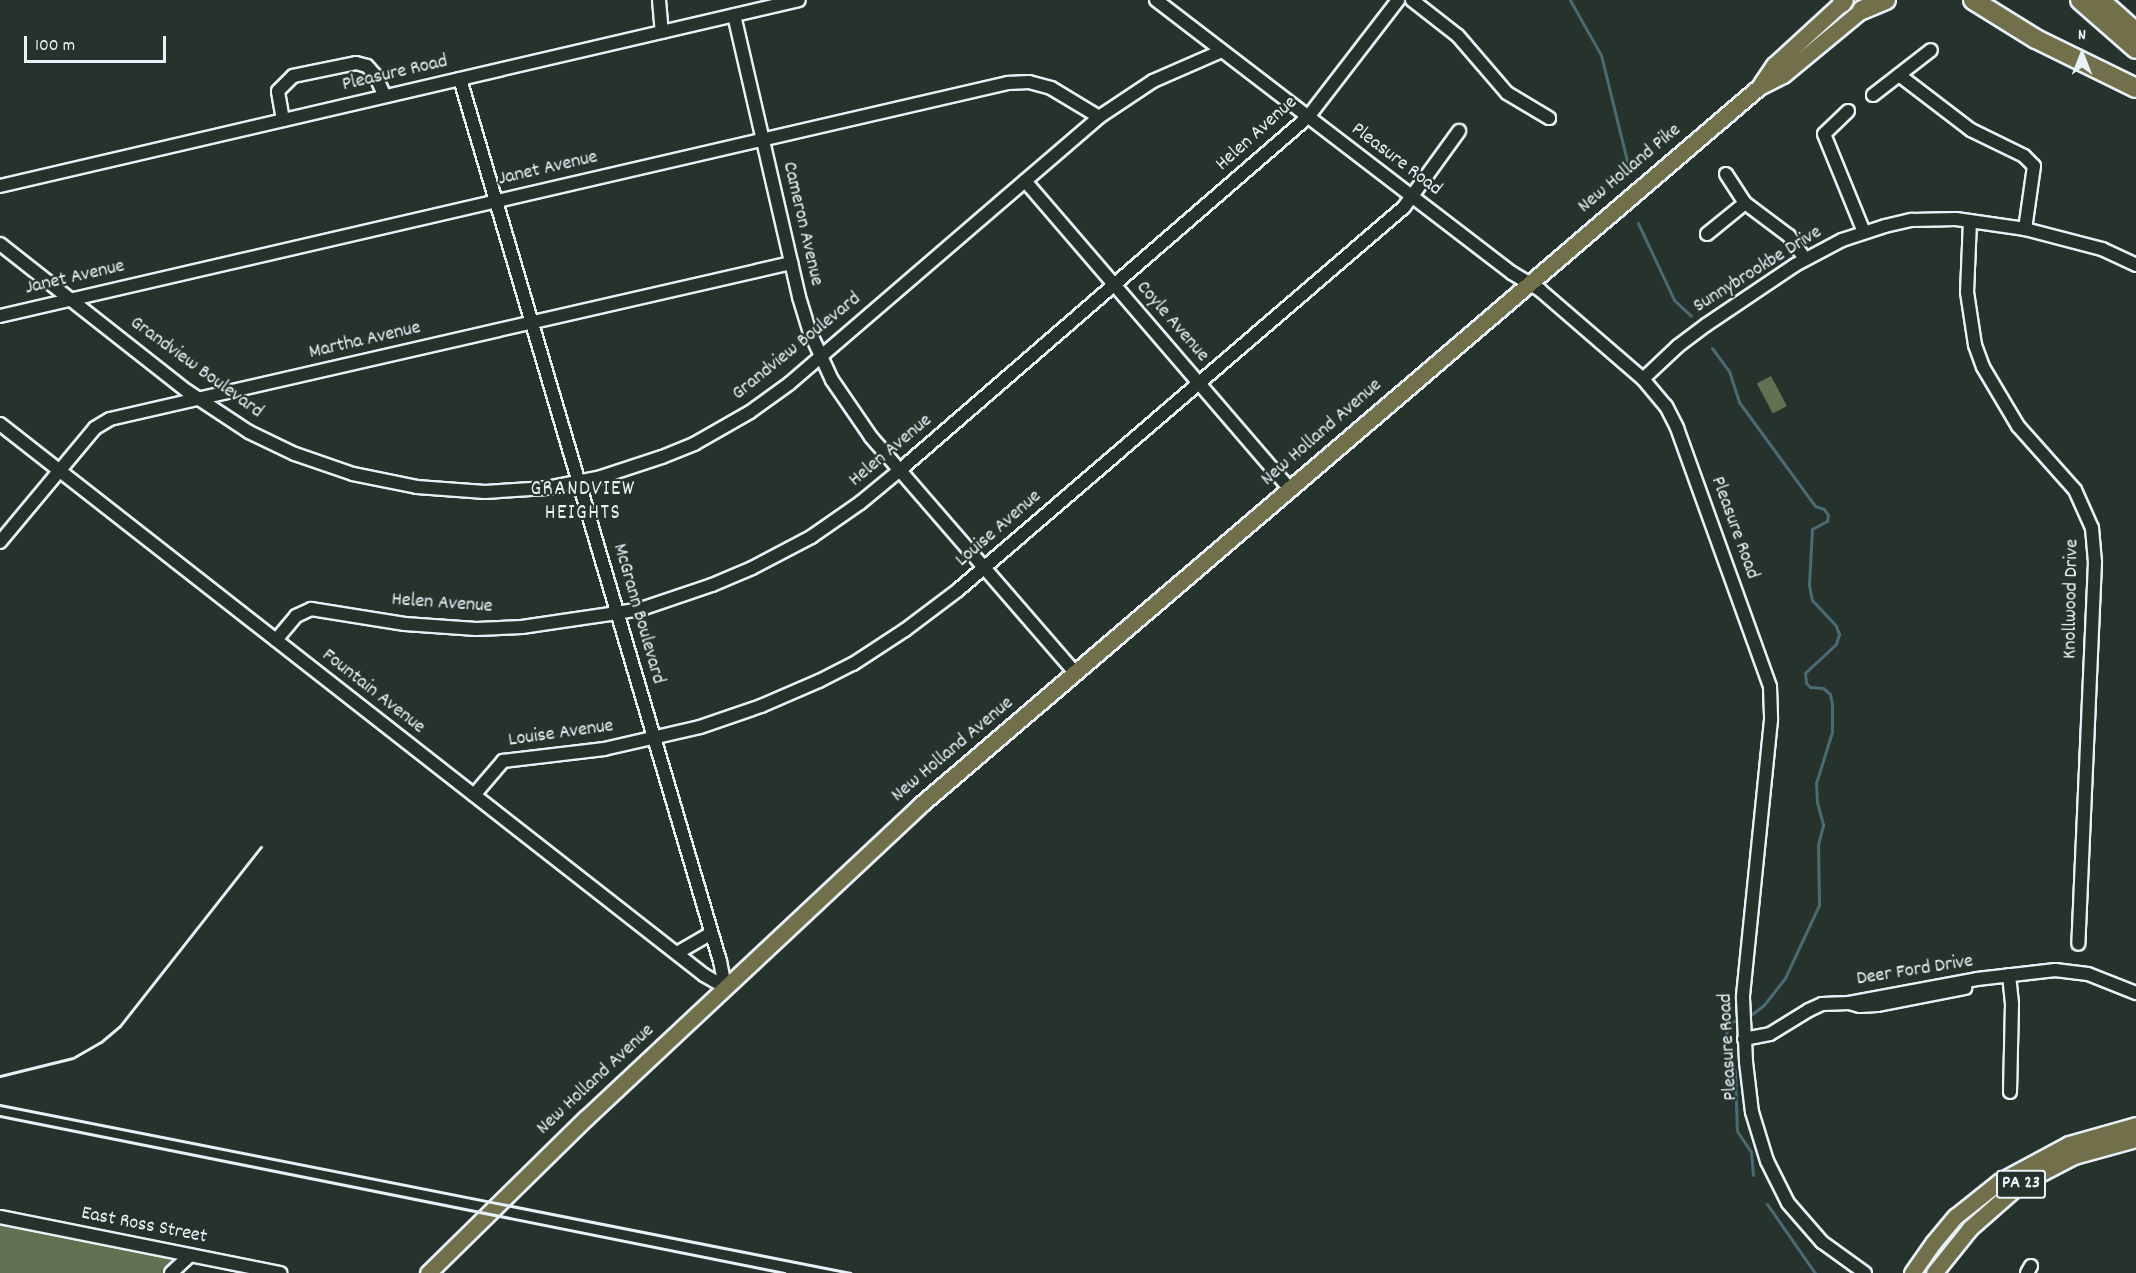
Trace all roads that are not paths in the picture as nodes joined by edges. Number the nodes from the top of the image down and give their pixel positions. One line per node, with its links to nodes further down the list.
1 (659, 0): 13 (street)
2 (799, 0): 12 (street, Pleasure Road)
3 (1156, 0): 17 (street, Pleasure Road)
4 (1398, 0): 26 (street, Helen Avenue)
5 (1412, 0): 27 (street)
6 (1886, 0): 11 (highway)
7 (1973, 0): 21 (highway)
8 (2080, 0): 15 (highway)
9 (2100, 0): 14 (highway)
10 (1844, 1): 20 (main road, New Holland Pike)
11 (1868, 5): 20 (main road, New Holland Pike)
12 (734, 15): 13 (street, Pleasure Road); 30 (street, Cameron Avenue)
13 (662, 32): 19 (street, Pleasure Road)
14 (2136, 32)
15 (2136, 49)
16 (1931, 50): 18 (street)
17 (1222, 51): 25 (street, Grandview Boulevard); 26 (street, Pleasure Road)
18 (1899, 75): 22 (street); 38 (street)
19 (460, 79): 23 (street, Pleasure Road); 35 (street, McGrann Boulevard)
20 (1759, 87): 45 (main road, New Holland Pike)
21 (2136, 88)
22 (1873, 95)
23 (385, 96): 28 (street, Pleasure Road); 28 (street)
24 (1848, 111): 39 (street)
25 (1099, 117): 30 (street, Janet Avenue); 32 (street, Grandview Boulevard)
26 (1308, 117): 34 (street, Pleasure Road); 46 (street, Helen Avenue)
27 (1549, 118)
28 (284, 120): 33 (street, Pleasure Road)
29 (1459, 131): 34 (street, Louise Avenue)
30 (762, 140): 35 (street, Janet Avenue); 43 (street, Cameron Avenue)
31 (1726, 174): 36 (street)
32 (1025, 181): 46 (street, Coyle Avenue); 50 (street, Grandview Boulevard)
33 (0, 186)
34 (1412, 196): 45 (street, Pleasure Road); 52 (street, Louise Avenue)
35 (496, 201): 47 (street, Janet Avenue); 49 (street, McGrann Boulevard)
36 (1745, 202): 40 (street); 42 (street)
37 (1970, 221): 38 (street, Sunnybrookbe Drive); 39 (street, Sunnybrookbe Drive); 67 (street, Knollwood Drive)
38 (2025, 229): 44 (street, Sunnybrookbe Drive)
39 (1864, 232): 42 (street, Sunnybrookbe Drive)
40 (1707, 234)
41 (0, 244): 47 (street, Grandview Boulevard)
42 (1805, 260): 51 (street, Sunnybrookbe Drive)
43 (791, 263): 49 (street, Martha Avenue); 50 (street, Cameron Avenue)
44 (2136, 265)
45 (1529, 283): 51 (street, Pleasure Road); 58 (main road, New Holland Avenue)
46 (1114, 285): 52 (street, Coyle Avenue); 55 (street, Helen Avenue)
47 (70, 299): 48 (street, Janet Avenue); 53 (street, Grandview Boulevard)
48 (0, 316)
49 (532, 322): 53 (street, Martha Avenue); 57 (street, McGrann Boulevard)
50 (820, 357): 55 (street, Cameron Avenue); 57 (street, Grandview Boulevard)
51 (1643, 379): 72 (street, Pleasure Road)
52 (1199, 384): 58 (street, Coyle Avenue); 60 (street, Louise Avenue)
53 (198, 399): 56 (street, Martha Avenue); 57 (street, Grandview Boulevard)
54 (0, 424): 56 (street, Fountain Avenue)
55 (900, 470): 60 (street, Cameron Avenue); 61 (street, Helen Avenue)
56 (60, 471): 59 (street, Martha Avenue); 62 (street, Fountain Avenue)
57 (579, 482): 61 (street, McGrann Boulevard)
58 (1290, 489): 63 (main road, New Holland Avenue)
59 (0, 543)
60 (984, 568): 63 (street, Cameron Avenue); 64 (street, Louise Avenue)
61 (617, 613): 62 (street, Helen Avenue); 64 (street, McGrann Boulevard)
62 (276, 640): 65 (street, Fountain Avenue)
63 (1076, 674): 70 (main road, New Holland Avenue)
64 (654, 739): 65 (street, Louise Avenue); 66 (street, McGrann Boulevard)
65 (474, 795): 68 (street, Fountain Avenue)
66 (711, 933): 68 (street); 70 (street, McGrann Boulevard)
67 (2078, 944)
68 (676, 953): 70 (street, Fountain Avenue)
69 (2009, 975): 71 (street, Deer Ford Drive); 72 (street, Deer Ford Drive); 73 (street)
70 (724, 987): 80 (main road, New Holland Avenue)
71 (2136, 993)
72 (1744, 1039): 81 (street, Pleasure Road)
73 (2010, 1092)
74 (2136, 1125): 82 (main road, PA 23)
75 (2136, 1138): 83 (main road, PA 23)
76 (0, 1217): 77 (street, East Ross Street)
77 (190, 1255): 78 (street); 79 (street, East Ross Street)
78 (171, 1273)
79 (280, 1273)
80 (428, 1273)
81 (1865, 1273)
82 (1912, 1273)
83 (1934, 1273)

